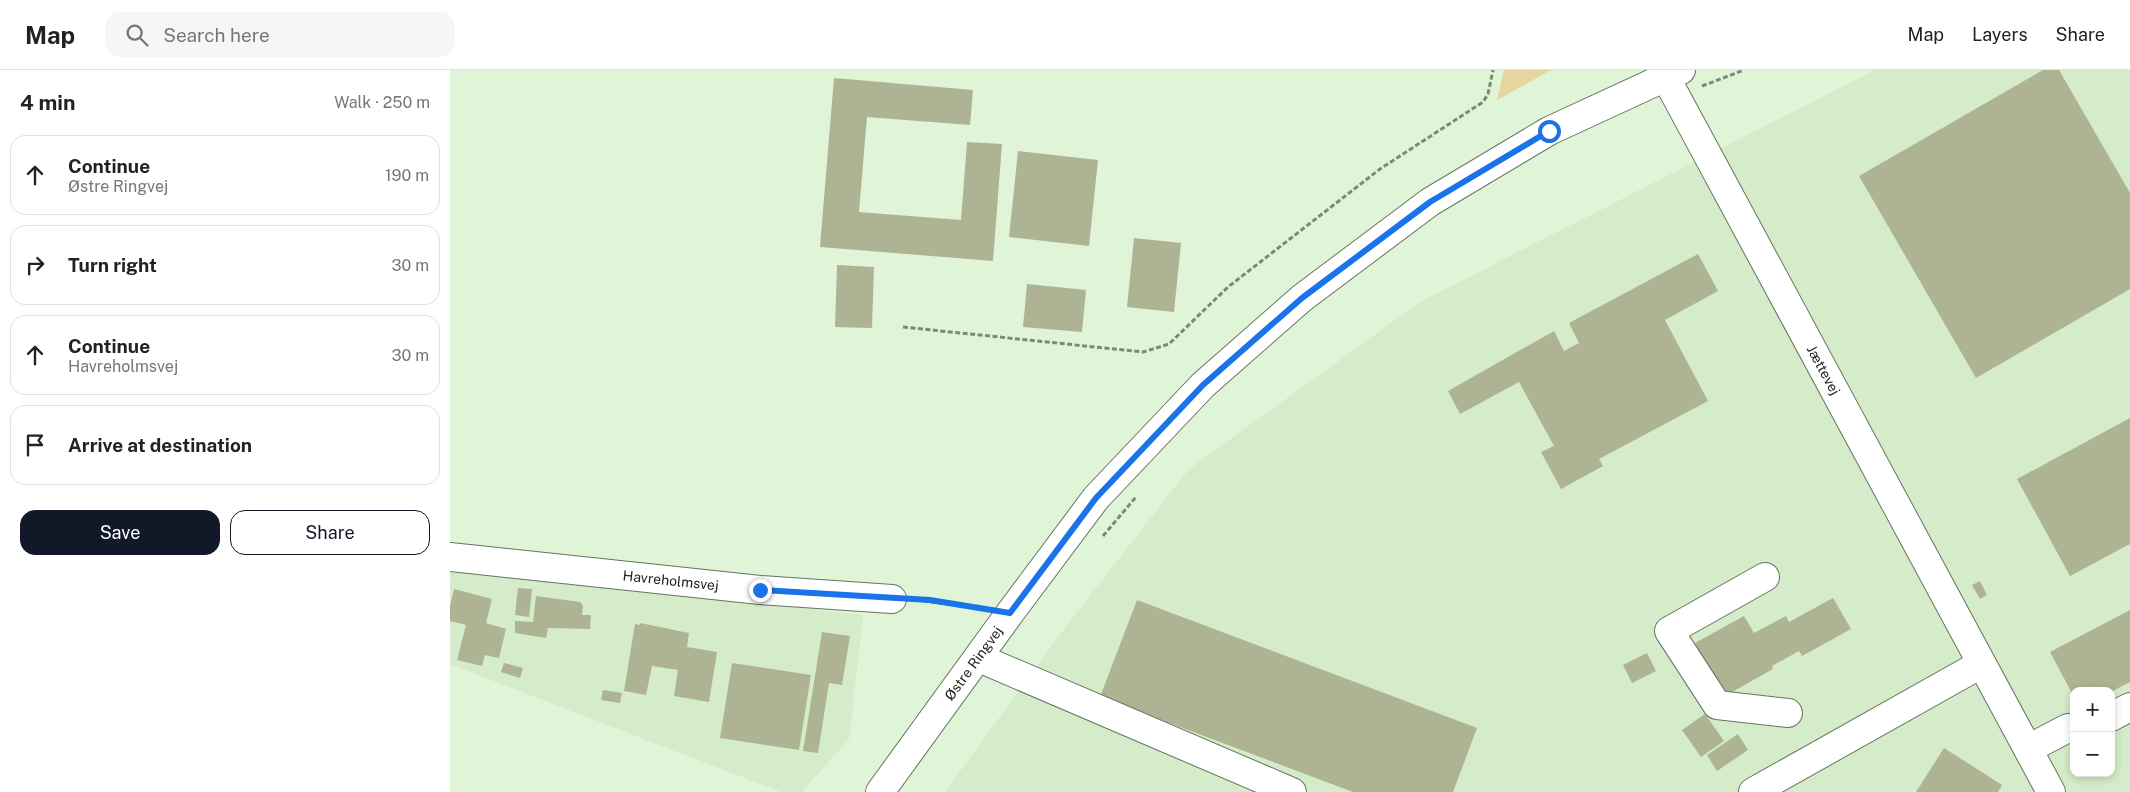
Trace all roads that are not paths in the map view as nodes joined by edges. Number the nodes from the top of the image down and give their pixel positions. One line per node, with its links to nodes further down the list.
1 (1674, 81): 5 (street, Østre Ringvej); 6 (street, Jættevej)
2 (450, 557): 4 (street, Havreholmsvej)
3 (1765, 577): 8 (street)
4 (892, 599)
5 (979, 658): 12 (street, Østre Ringvej); 13 (street)
6 (1981, 664): 11 (street, Jættevej); 14 (street)
7 (2130, 707): 9 (street)
8 (1788, 713)
9 (2115, 715)
10 (2070, 728): 11 (street)
11 (2028, 749): 15 (street, Jættevej)
12 (880, 792)
13 (1292, 792)
14 (1752, 792)
15 (2051, 792)

